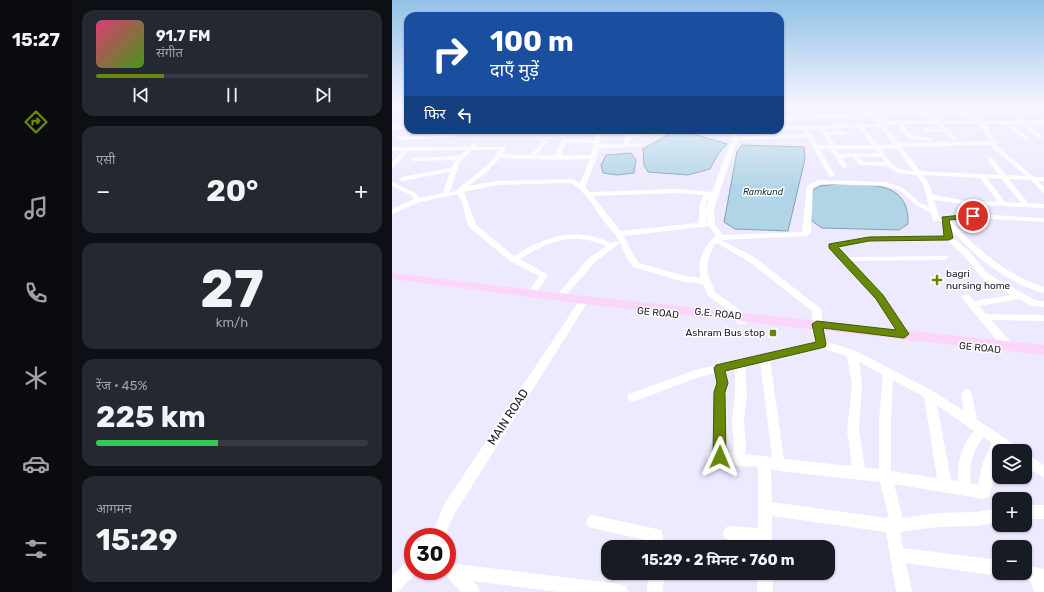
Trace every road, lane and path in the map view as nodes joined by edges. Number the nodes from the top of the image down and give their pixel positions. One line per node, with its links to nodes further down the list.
1 (404, 134): 17 (street)
2 (476, 134): 17 (street)
3 (599, 134): 27 (street)
4 (629, 134): 29 (street)
5 (734, 134): 18 (street)
6 (826, 134): 7 (street); 36 (street)
7 (833, 134)
8 (866, 134): 33 (street)
9 (888, 134): 30 (street)
10 (907, 134): 11 (street)
11 (928, 134)
12 (949, 134): 20 (street)
13 (992, 134): 25 (street)
14 (1021, 134): 19 (street)
15 (1034, 134): 22 (street)
16 (809, 135): 18 (street); 35 (street)
17 (400, 138): 26 (street)
18 (735, 138): 66 (street)
19 (1026, 138)
20 (954, 139)
21 (849, 140): 32 (street)
22 (1041, 141)
23 (478, 142): 31 (street)
24 (544, 142): 42 (street)
25 (994, 143): 30 (street); 57 (street)
26 (392, 144)
27 (597, 144): 29 (street); 43 (street); 45 (street)
28 (640, 145): 29 (street)
29 (627, 146)
30 (898, 146): 33 (street); 53 (street)
31 (472, 147): 34 (street); 39 (street); 44 (street)
32 (856, 147): 33 (street); 36 (street)
33 (876, 147): 38 (street)
34 (407, 148): 37 (street); 49 (street)
35 (817, 148): 36 (street); 54 (street)
36 (833, 148): 40 (street)
37 (392, 149)
38 (884, 155): 41 (street); 48 (street)
39 (499, 156): 42 (street); 63 (street)
40 (837, 156): 41 (street); 50 (street)
41 (855, 156): 48 (street)
42 (532, 157): 45 (street)
43 (594, 157): 45 (street); 61 (street)
44 (460, 158): 46 (street); 51 (street)
45 (557, 158)
46 (414, 159)
47 (991, 160): 56 (street)
48 (889, 164): 53 (street)
49 (392, 166)
50 (845, 167)
51 (453, 170): 58 (street); 65 (street)
52 (410, 172): 58 (street)
53 (919, 174): 55 (street); 69 (street)
54 (832, 176)
55 (982, 176): 56 (street); 70 (street)
56 (1002, 176): 57 (street); 71 (street)
57 (1034, 178): 59 (street); 62 (street); 64 (street)
58 (402, 179): 60 (street)
59 (1044, 179)
60 (393, 184): 68 (street)
61 (582, 186): 63 (street); 67 (street)
62 (1044, 187)
63 (463, 190): 68 (street); 84 (street)
64 (1044, 191)
65 (446, 192)
66 (711, 193): 67 (street); 77 (street); 78 (street)
67 (589, 194): 79 (street)
68 (416, 197): 73 (street)
69 (931, 197): 70 (street); 74 (street)
70 (1003, 204): 71 (street)
71 (1026, 205): 72 (street)
72 (1044, 206)
73 (392, 212)
74 (934, 212): 75 (street); 80 (street)
75 (944, 218): 76 (street); 81 (street); 89 (street)
76 (1044, 220)
77 (711, 224): 78 (street); 80 (street)
78 (702, 225): 79 (street)
79 (620, 237): 82 (street); 87 (street)
80 (718, 238): 87 (street); 98 (street)
81 (949, 238): 85 (street); 91 (street)
82 (612, 246): 84 (street); 92 (street)
83 (944, 258): 85 (street)
84 (515, 259): 90 (street)
85 (843, 259): 99 (street)
86 (392, 276): 90 (main road)
87 (707, 282): 97 (street)
88 (392, 283): 93 (main road, GE ROAD)
89 (1044, 290)
90 (532, 294): 92 (main road)
91 (1021, 296): 94 (street); 95 (street)
92 (560, 297): 93 (main road)
93 (582, 302): 97 (main road, GE ROAD); 131 (street, MAIN ROAD)
94 (1039, 304): 96 (street)
95 (983, 317): 96 (street); 101 (street)
96 (1044, 317)
97 (740, 319): 98 (main road, GE ROAD)
98 (817, 327): 99 (main road); 100 (street); 104 (main road, GE ROAD)
99 (904, 334): 101 (main road)
100 (821, 344): 103 (street); 105 (street)
101 (1008, 346): 102 (main road)
102 (1044, 350)
103 (852, 354): 108 (street); 121 (street)
104 (1044, 354)
105 (765, 358): 106 (street); 119 (street)
106 (740, 363): 107 (street); 116 (street)
107 (719, 368): 111 (street); 116 (street)
108 (888, 373): 109 (street); 122 (street)
109 (929, 394): 112 (street); 123 (street)
110 (967, 394): 112 (street)
111 (633, 397)
112 (969, 420): 113 (street)
113 (982, 431): 114 (street); 124 (street)
114 (1000, 441): 115 (street); 124 (street)
115 (1004, 444)
116 (738, 460): 117 (street)
117 (764, 464): 119 (street); 125 (street)
118 (1032, 464): 120 (street)
119 (779, 465): 121 (street)
120 (1044, 472)
121 (859, 473): 122 (street)
122 (885, 476): 123 (street); 130 (street)
123 (945, 486): 124 (street)
124 (965, 488)
125 (765, 508): 130 (street); 135 (street)
126 (1032, 512): 127 (street)
127 (1044, 512)
128 (992, 517): 130 (street)
129 (593, 522): 133 (street)
130 (892, 526): 136 (street)
131 (441, 528)
132 (730, 533): 134 (street)
133 (656, 540)
134 (761, 540)
135 (765, 540)
136 (898, 555): 137 (street); 149 (street)
137 (992, 567)
138 (456, 569): 146 (street)
139 (404, 575): 144 (street)
140 (456, 575): 145 (street)
141 (1035, 575): 150 (street)
142 (656, 580): 147 (street)
143 (765, 580): 148 (street)
144 (392, 587)
145 (472, 592)
146 (620, 592)
147 (655, 592)
148 (765, 592)
149 (904, 592)
150 (1042, 592)

